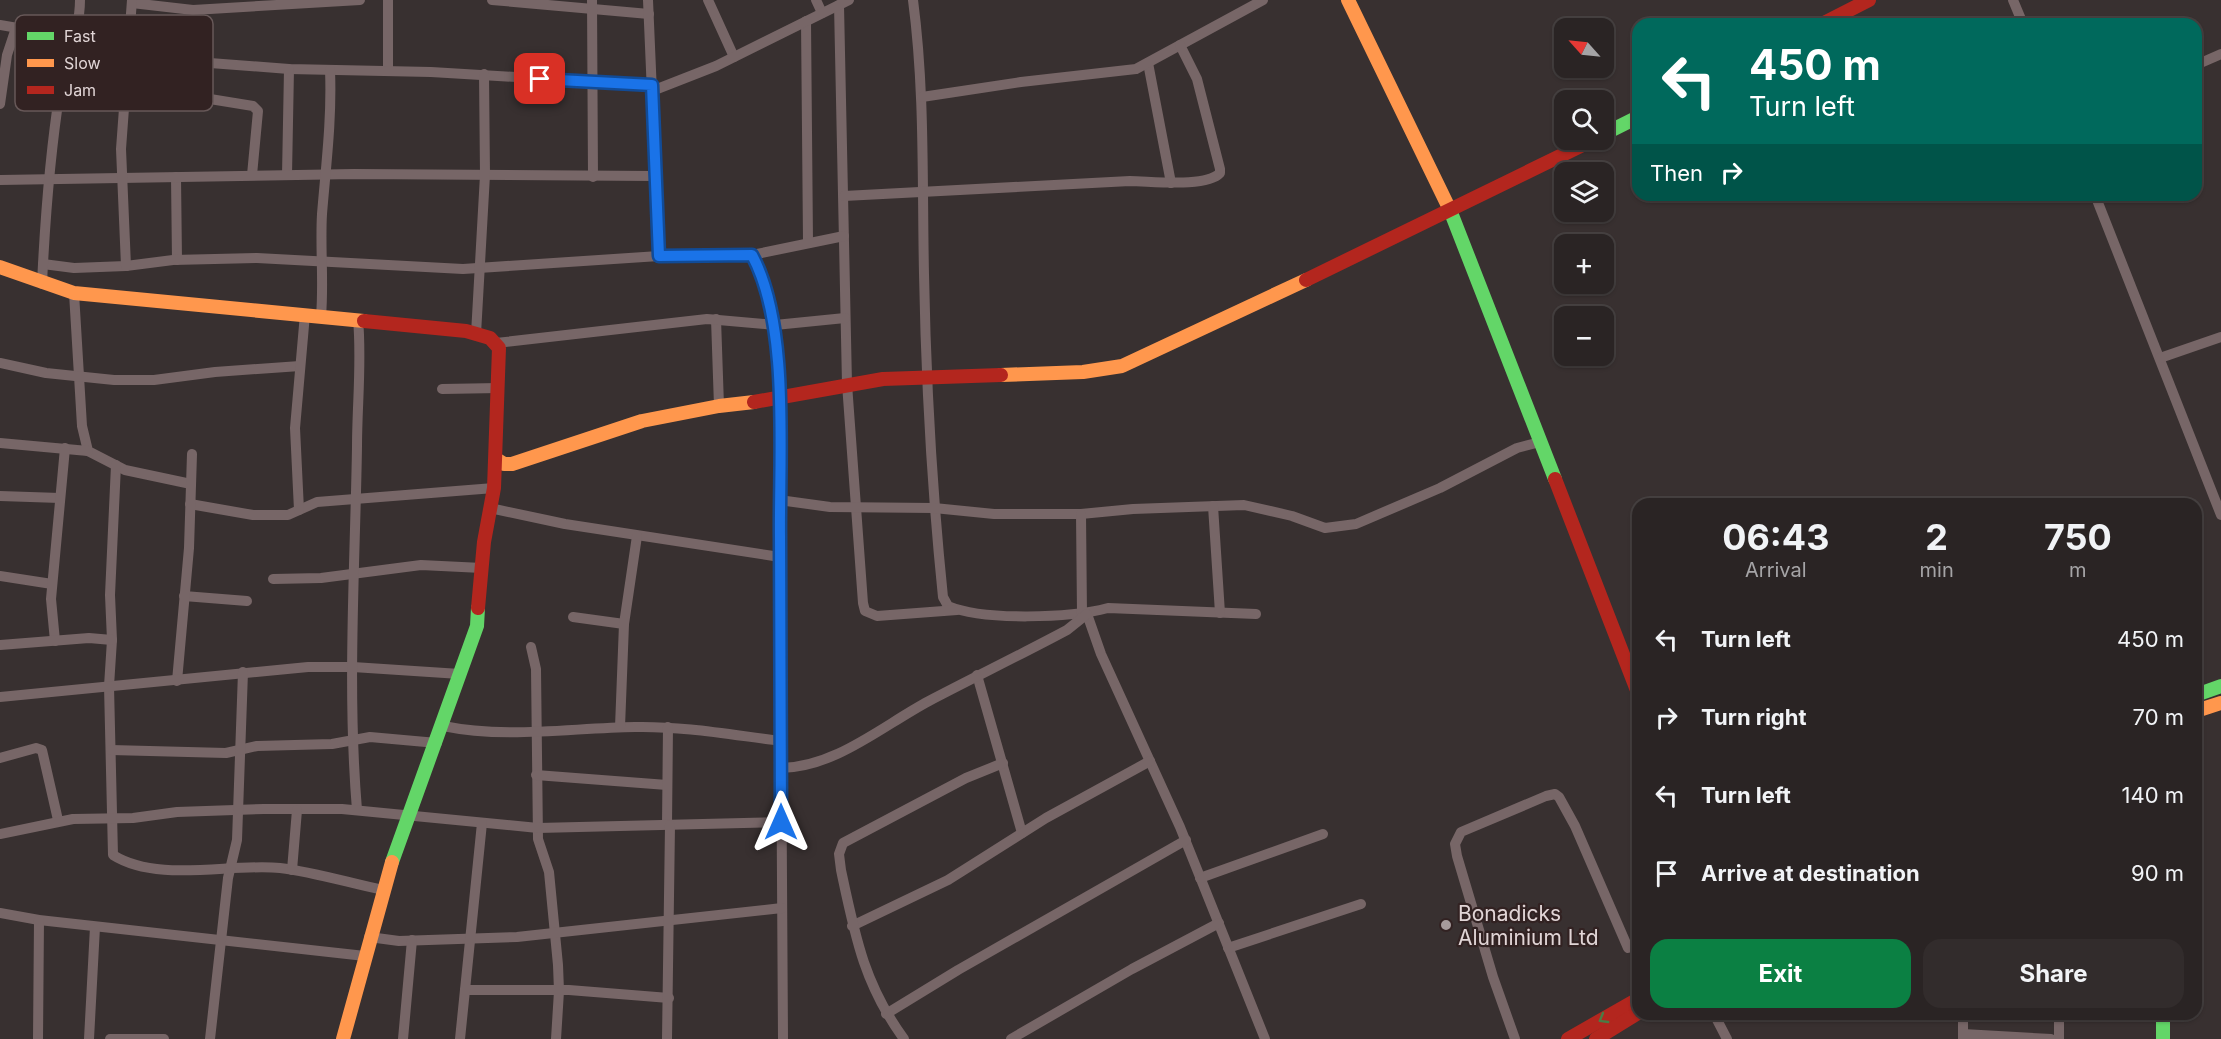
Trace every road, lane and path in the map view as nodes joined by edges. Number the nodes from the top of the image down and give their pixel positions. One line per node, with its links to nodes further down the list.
1 (80, 0): 20 (street)
2 (360, 0): 15 (street)
3 (388, 0): 35 (street)
4 (492, 0): 16 (street)
5 (648, 0): 19 (street)
6 (708, 0): 29 (street)
7 (816, 0): 18 (street)
8 (849, 0): 17 (street)
9 (913, 0): 39 (street)
10 (1263, 0): 27 (street)
11 (1348, 0): 61 (street)
12 (1869, 0): 21 (street)
13 (2013, 0): 22 (street)
14 (132, 2): 15 (street)
15 (239, 4)
16 (592, 4): 19 (street); 37 (street)
17 (839, 5): 18 (street); 59 (street)
18 (822, 13): 23 (street)
19 (649, 14): 38 (street)
20 (80, 15)
21 (1834, 18)
22 (2020, 18)
23 (806, 21): 29 (street); 63 (street)
24 (0, 25): 25 (street)
25 (15, 28)
26 (15, 31): 40 (street)
27 (1180, 45): 32 (street); 57 (street)
28 (2221, 54): 30 (street)
29 (735, 57): 38 (street)
30 (2202, 62)
31 (213, 63): 33 (street)
32 (1148, 63): 39 (street); 57 (street)
33 (288, 69): 34 (street); 48 (street)
34 (330, 70): 35 (street); 49 (street)
35 (388, 70): 36 (street)
36 (484, 74): 37 (street); 50 (street)
37 (591, 83): 38 (street); 53 (street)
38 (652, 88): 51 (street)
39 (922, 97): 58 (street)
40 (0, 98)
41 (213, 99): 47 (street)
42 (58, 111): 56 (street)
43 (124, 111): 54 (street)
44 (1632, 120): 45 (street)
45 (1614, 129)
46 (1573, 150): 61 (street)
47 (252, 175): 48 (street); 52 (street)
48 (287, 175): 49 (street)
49 (327, 175): 50 (street); 67 (street)
50 (484, 175): 53 (street); 71 (street)
51 (654, 176): 53 (street); 65 (street)
52 (177, 177): 54 (street); 66 (street)
53 (593, 177)
54 (121, 178): 56 (street); 69 (street)
55 (0, 180): 56 (street)
56 (50, 181): 68 (street)
57 (1171, 183): 58 (street)
58 (923, 192): 59 (street); 87 (street)
59 (844, 195): 62 (street)
60 (2097, 201): 83 (street)
61 (1450, 211): 87 (street); 93 (street)
62 (844, 236): 63 (street); 76 (street)
63 (808, 242): 64 (street)
64 (752, 255): 65 (street); 79 (street)
65 (659, 256): 71 (street)
66 (177, 260): 67 (street); 69 (street)
67 (323, 262): 71 (street); 75 (street)
68 (43, 264): 69 (street); 72 (street)
69 (126, 266)
70 (0, 267): 72 (street)
71 (478, 268): 80 (street)
72 (42, 284): 73 (street)
73 (74, 293): 74 (street); 86 (street)
74 (305, 314): 75 (street); 85 (street)
75 (321, 316): 78 (street)
76 (845, 318): 79 (street); 88 (street)
77 (716, 319): 79 (street); 82 (street); 92 (street)
78 (358, 320): 80 (street); 104 (street)
79 (774, 325): 91 (street)
80 (476, 333): 82 (street)
81 (2221, 337): 83 (street)
82 (496, 343): 89 (street)
83 (2160, 358): 113 (street)
84 (0, 363): 86 (street)
85 (300, 366): 86 (street); 111 (street)
86 (78, 374): 96 (street)
87 (926, 378): 88 (street); 110 (street)
88 (848, 384): 91 (street); 109 (street)
89 (499, 388): 90 (street); 98 (street)
90 (442, 389)
91 (779, 400): 92 (street); 105 (street)
92 (719, 406): 98 (street)
93 (1540, 442): 107 (street); 137 (street)
94 (0, 443): 95 (street)
95 (65, 448): 96 (street); 103 (street)
96 (88, 451): 99 (street)
97 (192, 454): 100 (street)
98 (496, 459): 101 (street)
99 (116, 465): 100 (street); 129 (street)
100 (191, 484): 106 (street)
101 (494, 488): 104 (street); 108 (street)
102 (0, 496): 103 (street)
103 (60, 498): 120 (street)
104 (356, 499): 111 (street); 117 (street)
105 (779, 500): 109 (street); 115 (street)
106 (190, 504): 111 (street); 121 (street)
107 (1213, 506): 112 (street); 124 (street)
108 (490, 508): 114 (street); 116 (street)
109 (856, 508): 110 (street); 123 (street)
110 (934, 508): 112 (street); 123 (street)
111 (299, 510)
112 (1081, 514): 125 (street)
113 (2221, 514)
114 (637, 536): 115 (street); 128 (street)
115 (780, 557): 149 (street)
116 (482, 568): 117 (street); 135 (street)
117 (352, 574): 119 (street); 133 (street)
118 (0, 576): 120 (street)
119 (273, 579)
120 (52, 584): 130 (street)
121 (184, 596): 122 (street); 138 (street)
122 (247, 602)
123 (957, 610): 125 (street)
124 (1220, 613): 125 (street); 126 (street)
125 (1084, 614): 136 (street); 155 (street)
126 (1256, 614)
127 (573, 618): 128 (street)
128 (624, 624): 146 (street)
129 (112, 640): 130 (street); 139 (street)
130 (56, 641): 131 (street)
131 (0, 645)
132 (531, 647): 148 (street)
133 (353, 667): 134 (street); 135 (street); 150 (street)
134 (243, 672): 138 (street); 153 (street)
135 (460, 674): 145 (street)
136 (977, 675): 156 (street); 157 (street)
137 (1632, 678)
138 (177, 681): 139 (street)
139 (108, 686): 142 (street); 152 (street)
140 (2221, 686): 141 (street)
141 (2202, 693)
142 (0, 697)
143 (2221, 703): 144 (street)
144 (2202, 709)
145 (443, 726): 148 (street); 151 (street)
146 (620, 727): 147 (street); 148 (street)
147 (668, 727): 149 (street); 159 (street)
148 (538, 732): 158 (street)
149 (781, 741): 157 (street)
150 (351, 742): 151 (street); 153 (street); 161 (street)
151 (437, 743): 164 (street)
152 (111, 750): 153 (street); 163 (street)
153 (242, 751): 162 (street)
154 (0, 758): 165 (street)
155 (1150, 761): 170 (street); 173 (street)
156 (1003, 763): 170 (street); 184 (street)
157 (781, 768): 166 (street)
158 (536, 775): 159 (street); 169 (street)
159 (667, 785): 168 (street)
160 (297, 810): 161 (street); 162 (street); 175 (street)
161 (357, 810): 164 (street)
162 (239, 811): 163 (street); 174 (street)
163 (110, 816): 165 (street); 174 (street)
164 (408, 817): 167 (street); 177 (street)
165 (58, 820): 171 (street)
166 (781, 822): 168 (street); 179 (street)
167 (482, 823): 169 (street); 189 (street)
168 (669, 825): 169 (street); 182 (street)
169 (538, 828): 186 (street)
170 (1022, 833): 184 (street)
171 (0, 834)
172 (1323, 834): 176 (street)
173 (1186, 840): 176 (street); 198 (street)
174 (231, 870): 175 (street); 188 (street)
175 (292, 870): 177 (street)
176 (1200, 878): 183 (street)
177 (383, 890): 187 (street)
178 (1361, 904): 191 (street)
179 (782, 908): 182 (street); 215 (street)
180 (0, 913): 181 (street)
181 (39, 920): 185 (street); 205 (street)
182 (669, 922): 186 (street); 196 (street)
183 (1219, 923): 191 (street); 217 (street)
184 (852, 926): 198 (street)
185 (94, 927): 188 (street); 206 (street)
186 (554, 933): 189 (street); 195 (street)
187 (369, 937): 190 (street); 193 (street)
188 (220, 938): 193 (street); 209 (street)
189 (470, 938): 190 (street); 194 (street)
190 (412, 940): 211 (street)
191 (1228, 948): 218 (street)
192 (1628, 948): 219 (street)
193 (365, 956): 210 (street)
194 (465, 990): 195 (street); 212 (street)
195 (559, 991): 196 (street); 213 (street)
196 (669, 998): 214 (street)
197 (1632, 1002): 220 (street, one-way to 220)
198 (886, 1014): 216 (street)
199 (1632, 1017): 221 (street)
200 (1717, 1020): 222 (street)
201 (1963, 1020): 204 (street)
202 (2059, 1020): 224 (street)
203 (2163, 1020): 225 (street)
204 (1963, 1037): 223 (street)
205 (38, 1039)
206 (89, 1039)
207 (110, 1039): 208 (street)
208 (164, 1039)
209 (210, 1039)
210 (343, 1039)
211 (403, 1039)
212 (460, 1039)
213 (556, 1039)
214 (668, 1039)
215 (783, 1039)
216 (904, 1039)
217 (1011, 1039)
218 (1264, 1039)
219 (1515, 1039)
220 (1568, 1039)
221 (1596, 1039)
222 (1727, 1039)
223 (2051, 1039)
224 (2059, 1039)
225 (2163, 1039)

